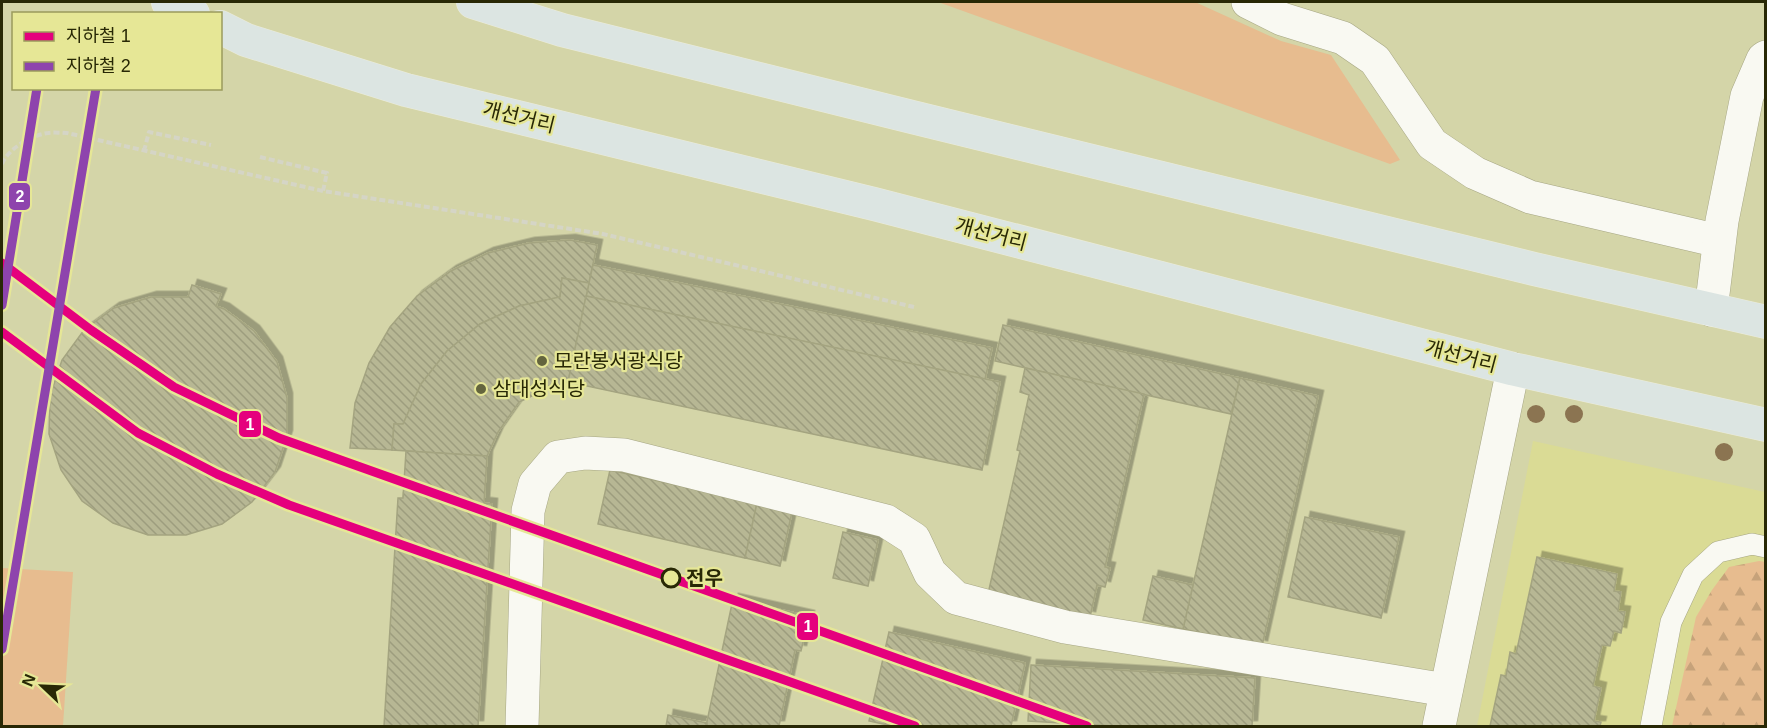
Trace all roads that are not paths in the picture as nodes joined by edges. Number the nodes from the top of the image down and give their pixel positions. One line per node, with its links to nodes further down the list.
1 (168, 2): 4 (main road)
2 (473, 2): 8 (main road)
3 (1248, 2): 7 (street)
4 (189, 12)
5 (222, 28): 10 (main road, 개선거리)
6 (1766, 57): 7 (street)
7 (1719, 241): 8 (street)
8 (1711, 310): 9 (main road)
9 (1766, 322)
10 (1513, 369): 11 (main road, 개선거리); 13 (street)
11 (1766, 424)
12 (1766, 547): 16 (lane)
13 (1446, 690): 14 (street); 15 (street)
14 (522, 726)
15 (1439, 726)
16 (1651, 726)

